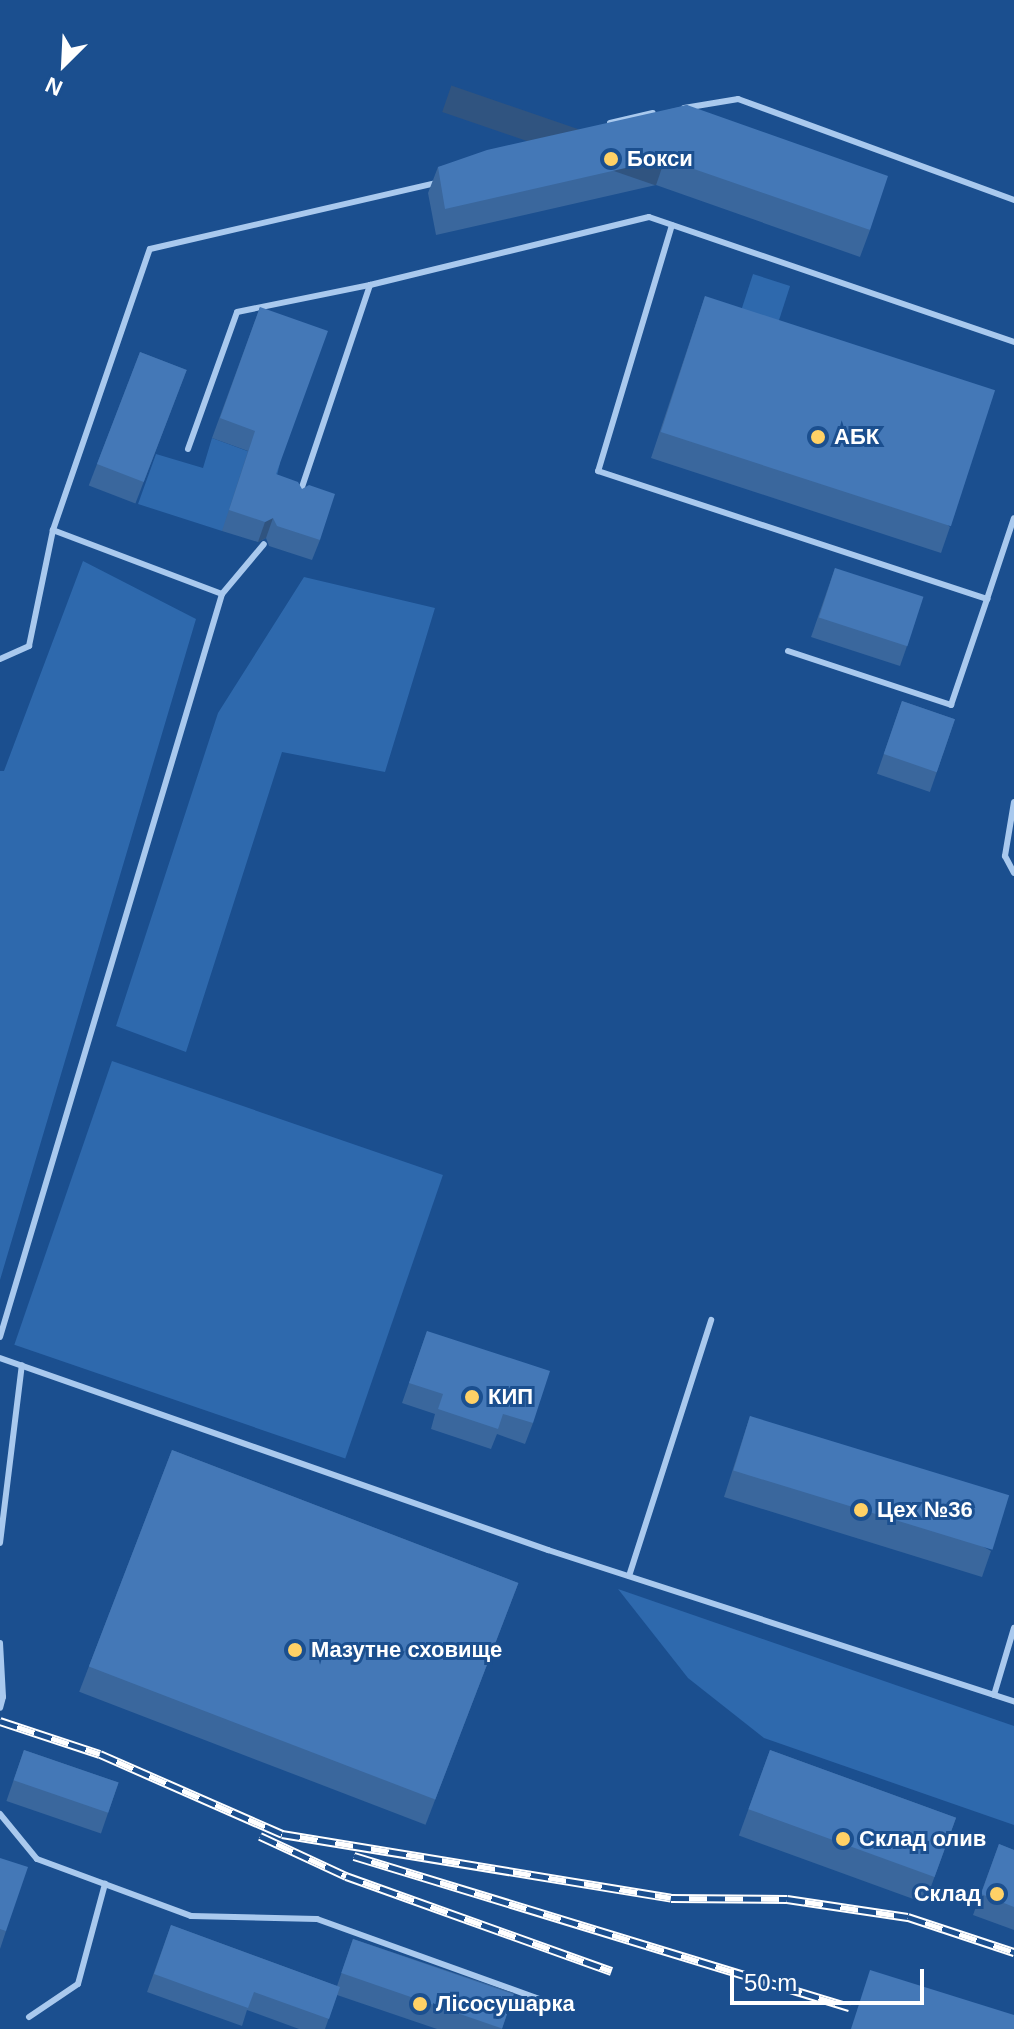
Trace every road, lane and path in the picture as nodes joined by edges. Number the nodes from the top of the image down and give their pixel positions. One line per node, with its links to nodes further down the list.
1 (681, 108): 5 (lane)
2 (667, 111): 3 (lane)
3 (596, 128)
4 (441, 182): 12 (lane)
5 (1014, 200)
6 (672, 225): 7 (lane); 8 (lane); 15 (lane)
7 (370, 285): 9 (lane); 10 (lane)
8 (1014, 342)
9 (188, 449)
10 (296, 504)
11 (1014, 518): 15 (lane)
12 (53, 530): 14 (lane); 17 (lane)
13 (264, 544): 14 (lane)
14 (222, 594): 21 (lane)
15 (987, 599): 16 (lane)
16 (788, 651)
17 (0, 659)
18 (1014, 802): 19 (lane)
19 (1014, 873)
20 (711, 1320): 25 (lane)
21 (0, 1337)
22 (0, 1358): 23 (lane)
23 (22, 1365): 24 (lane); 25 (lane)
24 (0, 1543)
25 (629, 1576): 28 (lane)
26 (1014, 1628): 28 (lane)
27 (0, 1643): 30 (lane)
28 (994, 1695): 29 (lane)
29 (1014, 1701)
30 (0, 1708)
31 (0, 1814): 32 (lane)
32 (105, 1884): 33 (lane); 34 (lane)
33 (556, 2005)
34 (29, 2017)

